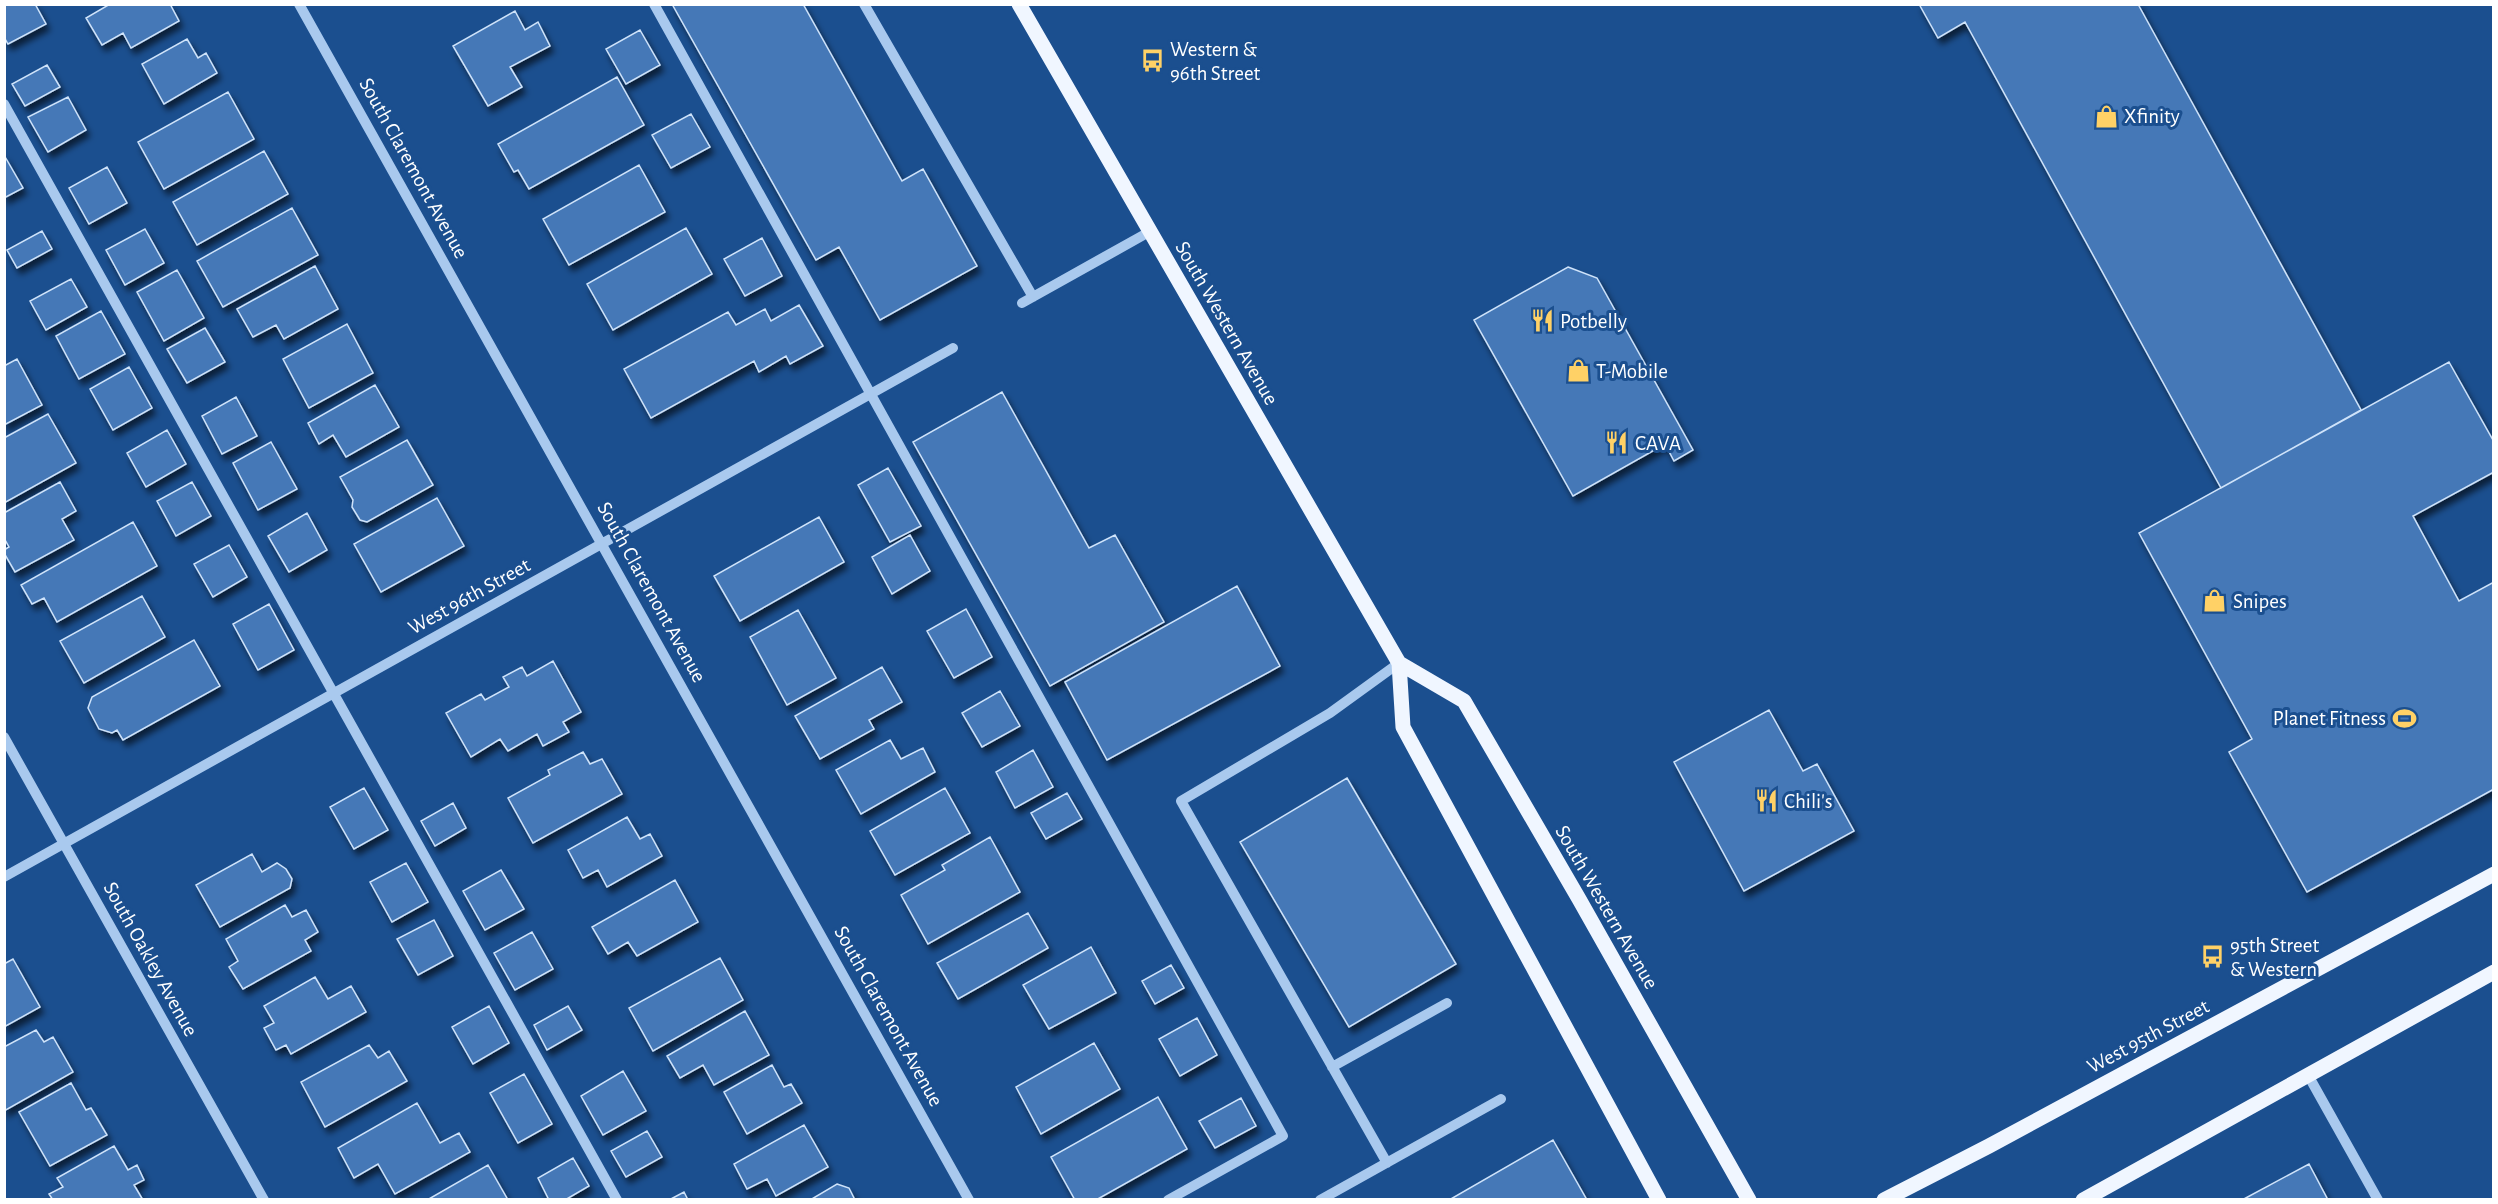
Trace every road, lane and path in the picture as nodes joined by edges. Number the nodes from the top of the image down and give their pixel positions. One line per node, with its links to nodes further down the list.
1 (299, 4): 11 (street, South Claremont Avenue)
2 (654, 4): 10 (street)
3 (864, 4): 7 (street)
4 (1019, 4): 6 (main road, South Western Avenue)
5 (4, 105): 13 (street)
6 (1149, 232): 7 (street); 12 (main road, South Western Avenue)
7 (1033, 297): 8 (street)
8 (1022, 303)
9 (952, 348): 10 (street, West 96th Street)
10 (870, 394): 11 (street, West 96th Street); 28 (street)
11 (603, 543): 13 (street, West 96th Street); 27 (street, South Claremont Avenue)
12 (1399, 663): 20 (street); 29 (main road, South Western Avenue); 30 (main road, South Western Avenue)
13 (334, 693): 15 (street, West 96th Street); 26 (street)
14 (4, 737): 15 (street, South Oakley Avenue)
15 (64, 844): 17 (street, West 96th Street); 25 (street, South Oakley Avenue)
16 (2493, 874): 31 (main road, West 95th Street)
17 (4, 878)
18 (2493, 972): 21 (main road)
19 (1447, 1003): 20 (street)
20 (1332, 1067): 23 (street)
21 (2308, 1075): 32 (main road); 33 (street)
22 (1501, 1099): 23 (street)
23 (1387, 1163): 24 (street)
24 (1327, 1198)
25 (264, 1200)
26 (617, 1200)
27 (969, 1200)
28 (1168, 1200)
29 (1659, 1200)
30 (1749, 1200)
31 (1884, 1200)
32 (2083, 1200)
33 (2378, 1200)

